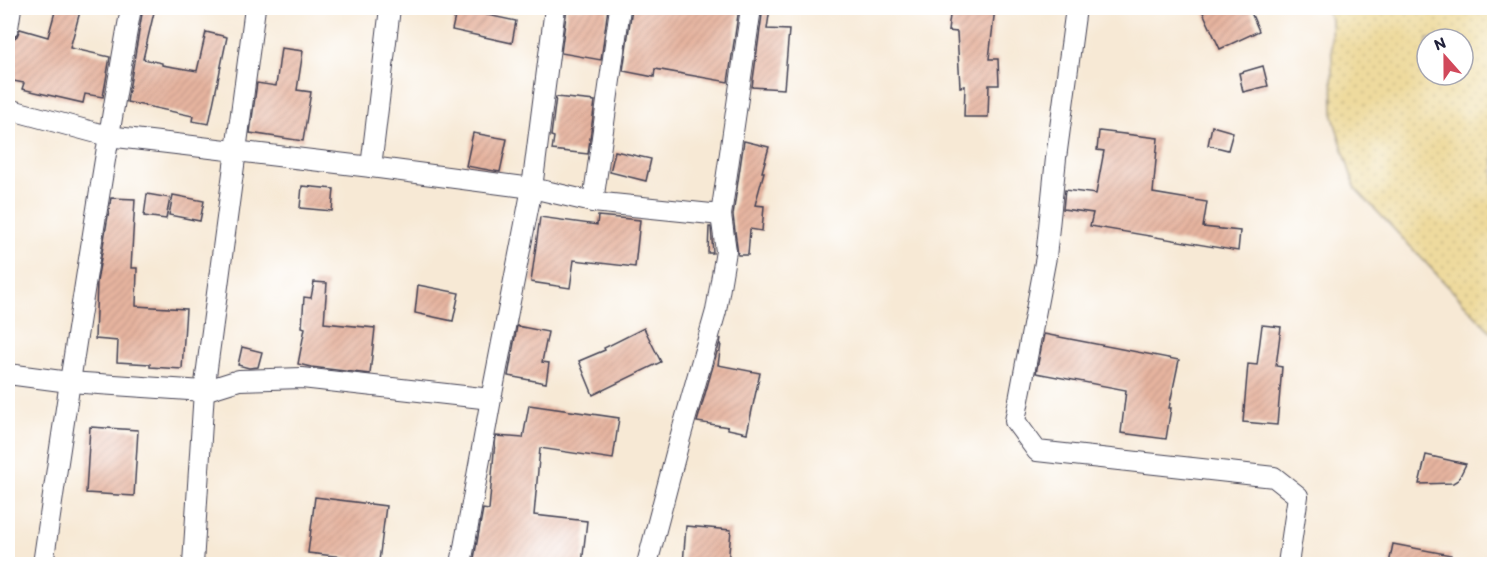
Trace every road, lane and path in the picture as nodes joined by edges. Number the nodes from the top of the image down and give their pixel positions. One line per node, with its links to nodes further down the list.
1 (11, 8): 9 (street)
2 (132, 8): 11 (street)
3 (255, 8): 12 (street)
4 (390, 8): 13 (street)
5 (555, 8): 14 (street)
6 (620, 8): 15 (street)
7 (751, 8): 16 (street)
8 (1076, 8): 25 (street)
9 (8, 28)
10 (8, 109): 11 (street)
11 (108, 136): 12 (street); 18 (street)
12 (235, 150): 13 (street); 19 (street)
13 (371, 167): 14 (street)
14 (532, 188): 15 (street); 20 (street)
15 (593, 202): 16 (street)
16 (721, 215): 24 (street)
17 (8, 374): 18 (street)
18 (69, 382): 19 (street); 21 (street)
19 (204, 391): 20 (street); 22 (street)
20 (490, 399): 23 (street)
21 (43, 564)
22 (194, 564)
23 (461, 564)
24 (647, 564)
25 (1288, 564)

